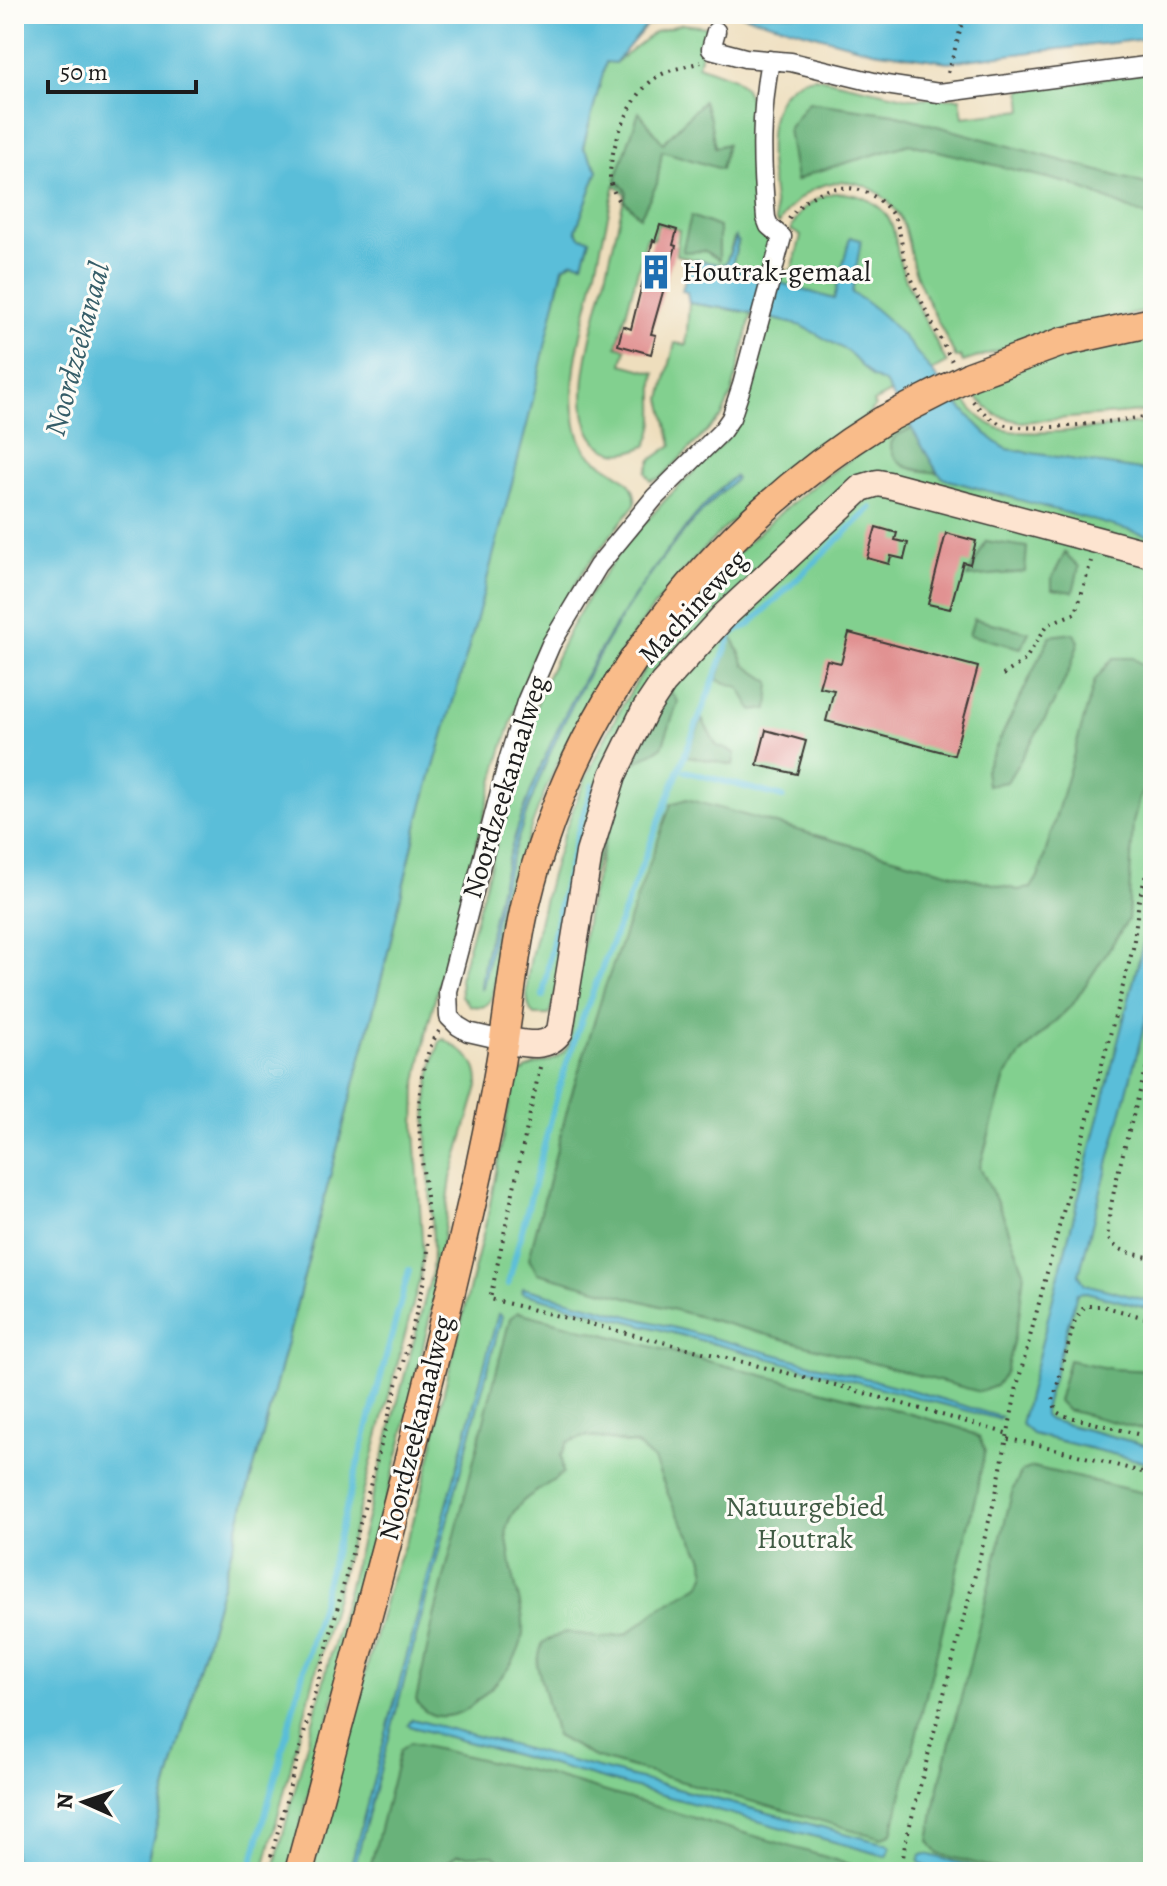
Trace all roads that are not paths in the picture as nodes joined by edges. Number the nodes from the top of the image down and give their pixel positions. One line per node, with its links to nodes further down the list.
1 (714, 40): 2 (street)
2 (770, 60): 3 (street); 6 (street, Noordzeekanaalweg)
3 (1153, 65)
4 (1153, 322): 6 (main road, Noordzeekanaalweg, bridge)
5 (1153, 555): 6 (street, Machineweg)
6 (503, 1040): 7 (main road, Noordzeekanaalweg)
7 (299, 1872)

